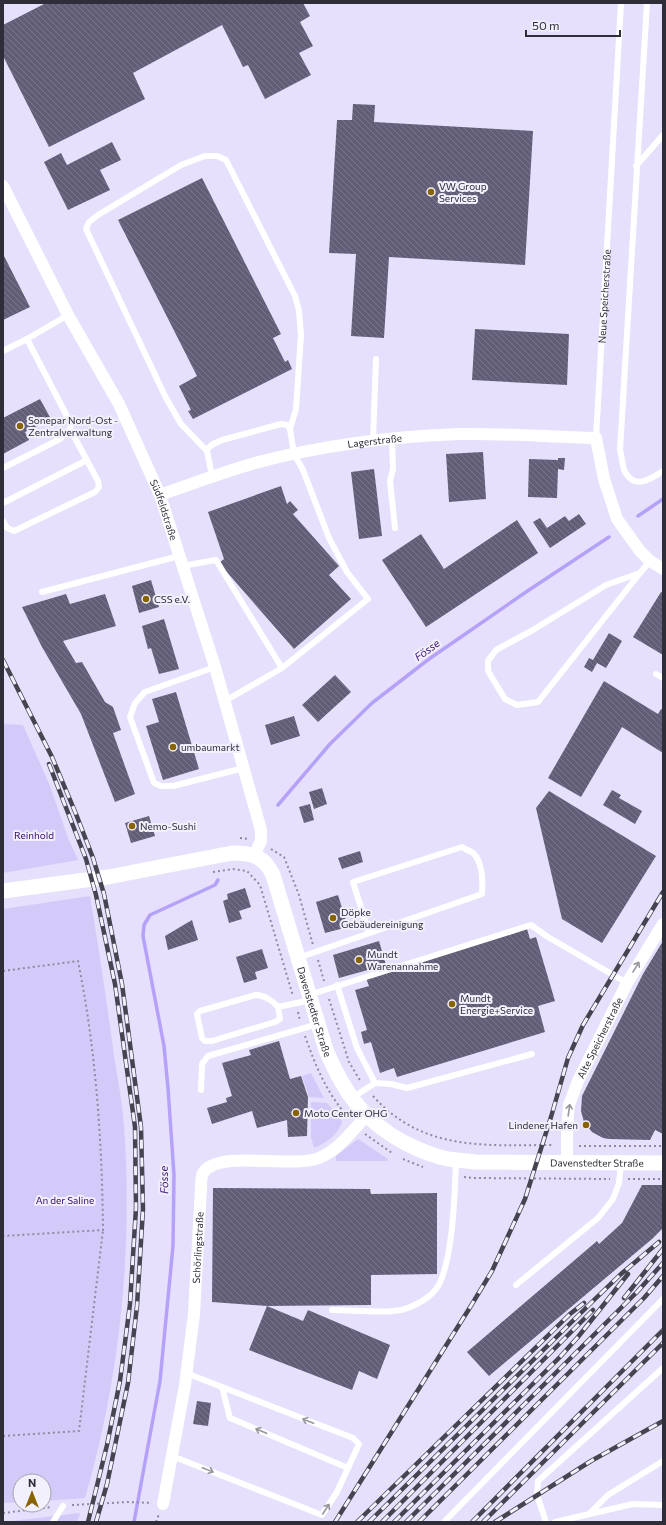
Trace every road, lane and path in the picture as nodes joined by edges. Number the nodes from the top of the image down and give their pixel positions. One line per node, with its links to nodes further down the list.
1 (621, 3): 12 (lane, Neue Speicherstraße)
2 (647, 3): 4 (lane)
3 (663, 135): 4 (lane)
4 (636, 166): 19 (lane)
5 (3, 186): 6 (street, Südfeldstraße)
6 (68, 315): 7 (lane); 21 (street, Südfeldstraße)
7 (27, 339): 8 (lane); 10 (lane)
8 (3, 351)
9 (376, 359): 14 (lane)
10 (70, 429): 17 (lane); 18 (lane)
11 (290, 429): 15 (lane); 15 (lane); 16 (lane)
12 (596, 438): 13 (street, Lagerstraße); 26 (street, Neue Speicherstraße)
13 (392, 439): 14 (street, Lagerstraße); 24 (lane)
14 (373, 441): 16 (street, Lagerstraße)
15 (207, 451): 20 (lane)
16 (294, 454): 20 (street, Lagerstraße); 31 (lane)
17 (87, 460): 22 (lane); 23 (lane)
18 (3, 468)
19 (663, 471)
20 (212, 476): 21 (street, Lagerstraße)
21 (160, 495): 25 (street, Südfeldstraße)
22 (3, 503)
23 (3, 521)
24 (395, 528)
25 (181, 561): 29 (lane); 30 (street, Südfeldstraße); 31 (lane)
26 (650, 561): 27 (street, Neue Speicherstraße); 28 (lane)
27 (663, 569)
28 (640, 573): 28 (lane)
29 (42, 592)
30 (215, 667): 34 (street, Südfeldstraße); 35 (lane)
31 (282, 668): 34 (lane)
32 (656, 674): 33 (lane)
33 (663, 678)
34 (225, 701): 35 (street, Südfeldstraße)
35 (244, 768): 36 (street, Südfeldstraße)
36 (254, 855): 40 (street); 44 (street, Davenstedter Straße)
37 (284, 857): 43 (path)
38 (233, 869): 39 (path)
39 (247, 871)
40 (3, 890)
41 (663, 924): 46 (street, Alte Speicherstraße, one-way to 41)
42 (369, 933): 42 (lane); 43 (lane)
43 (315, 952): 44 (lane); 48 (path)
44 (298, 958): 49 (street, Davenstedter Straße)
45 (3, 971): 64 (path)
46 (627, 983): 47 (lane); 58 (street, Alte Speicherstraße, one-way to 46)
47 (337, 985): 48 (lane); 53 (lane)
48 (326, 989): 49 (lane); 54 (path)
49 (310, 997): 50 (lane); 51 (street, Davenstedter Straße)
50 (278, 1007): 50 (lane)
51 (318, 1024): 55 (lane); 56 (street, Davenstedter Straße)
52 (532, 1054): 53 (lane)
53 (375, 1083): 54 (lane)
54 (366, 1089): 56 (lane); 58 (path)
55 (201, 1090)
56 (352, 1098): 57 (street, Davenstedter Straße)
57 (367, 1115): 60 (street, Davenstedter Straße); 70 (street, Schörlingstraße)
58 (567, 1146): 59 (path); 61 (street, Alte Speicherstraße)
59 (663, 1146)
60 (456, 1160): 61 (street, Davenstedter Straße); 68 (lane)
61 (567, 1163): 62 (street, Davenstedter Straße)
62 (621, 1163): 63 (street, Davenstedter Straße); 66 (lane)
63 (663, 1163)
64 (103, 1230): 65 (path); 72 (path)
65 (3, 1236)
66 (516, 1285)
67 (663, 1299): 83 (lane)
68 (332, 1310)
69 (663, 1368): 84 (lane)
70 (186, 1373): 71 (lane); 73 (street, Schörlingstraße)
71 (222, 1387): 75 (lane, one-way to 71); 75 (lane, one-way to 71)
72 (3, 1436)
73 (172, 1456): 75 (lane, one-way to 75); 78 (street, Schörlingstraße)
74 (663, 1461): 81 (lane)
75 (348, 1468)
76 (129, 1502): 77 (path)
77 (145, 1503)
78 (163, 1504)
79 (663, 1505): 81 (lane)
80 (63, 1506): 82 (lane)
81 (588, 1514): 85 (lane)
82 (53, 1522)
83 (444, 1522)
84 (546, 1522)
85 (555, 1522)

